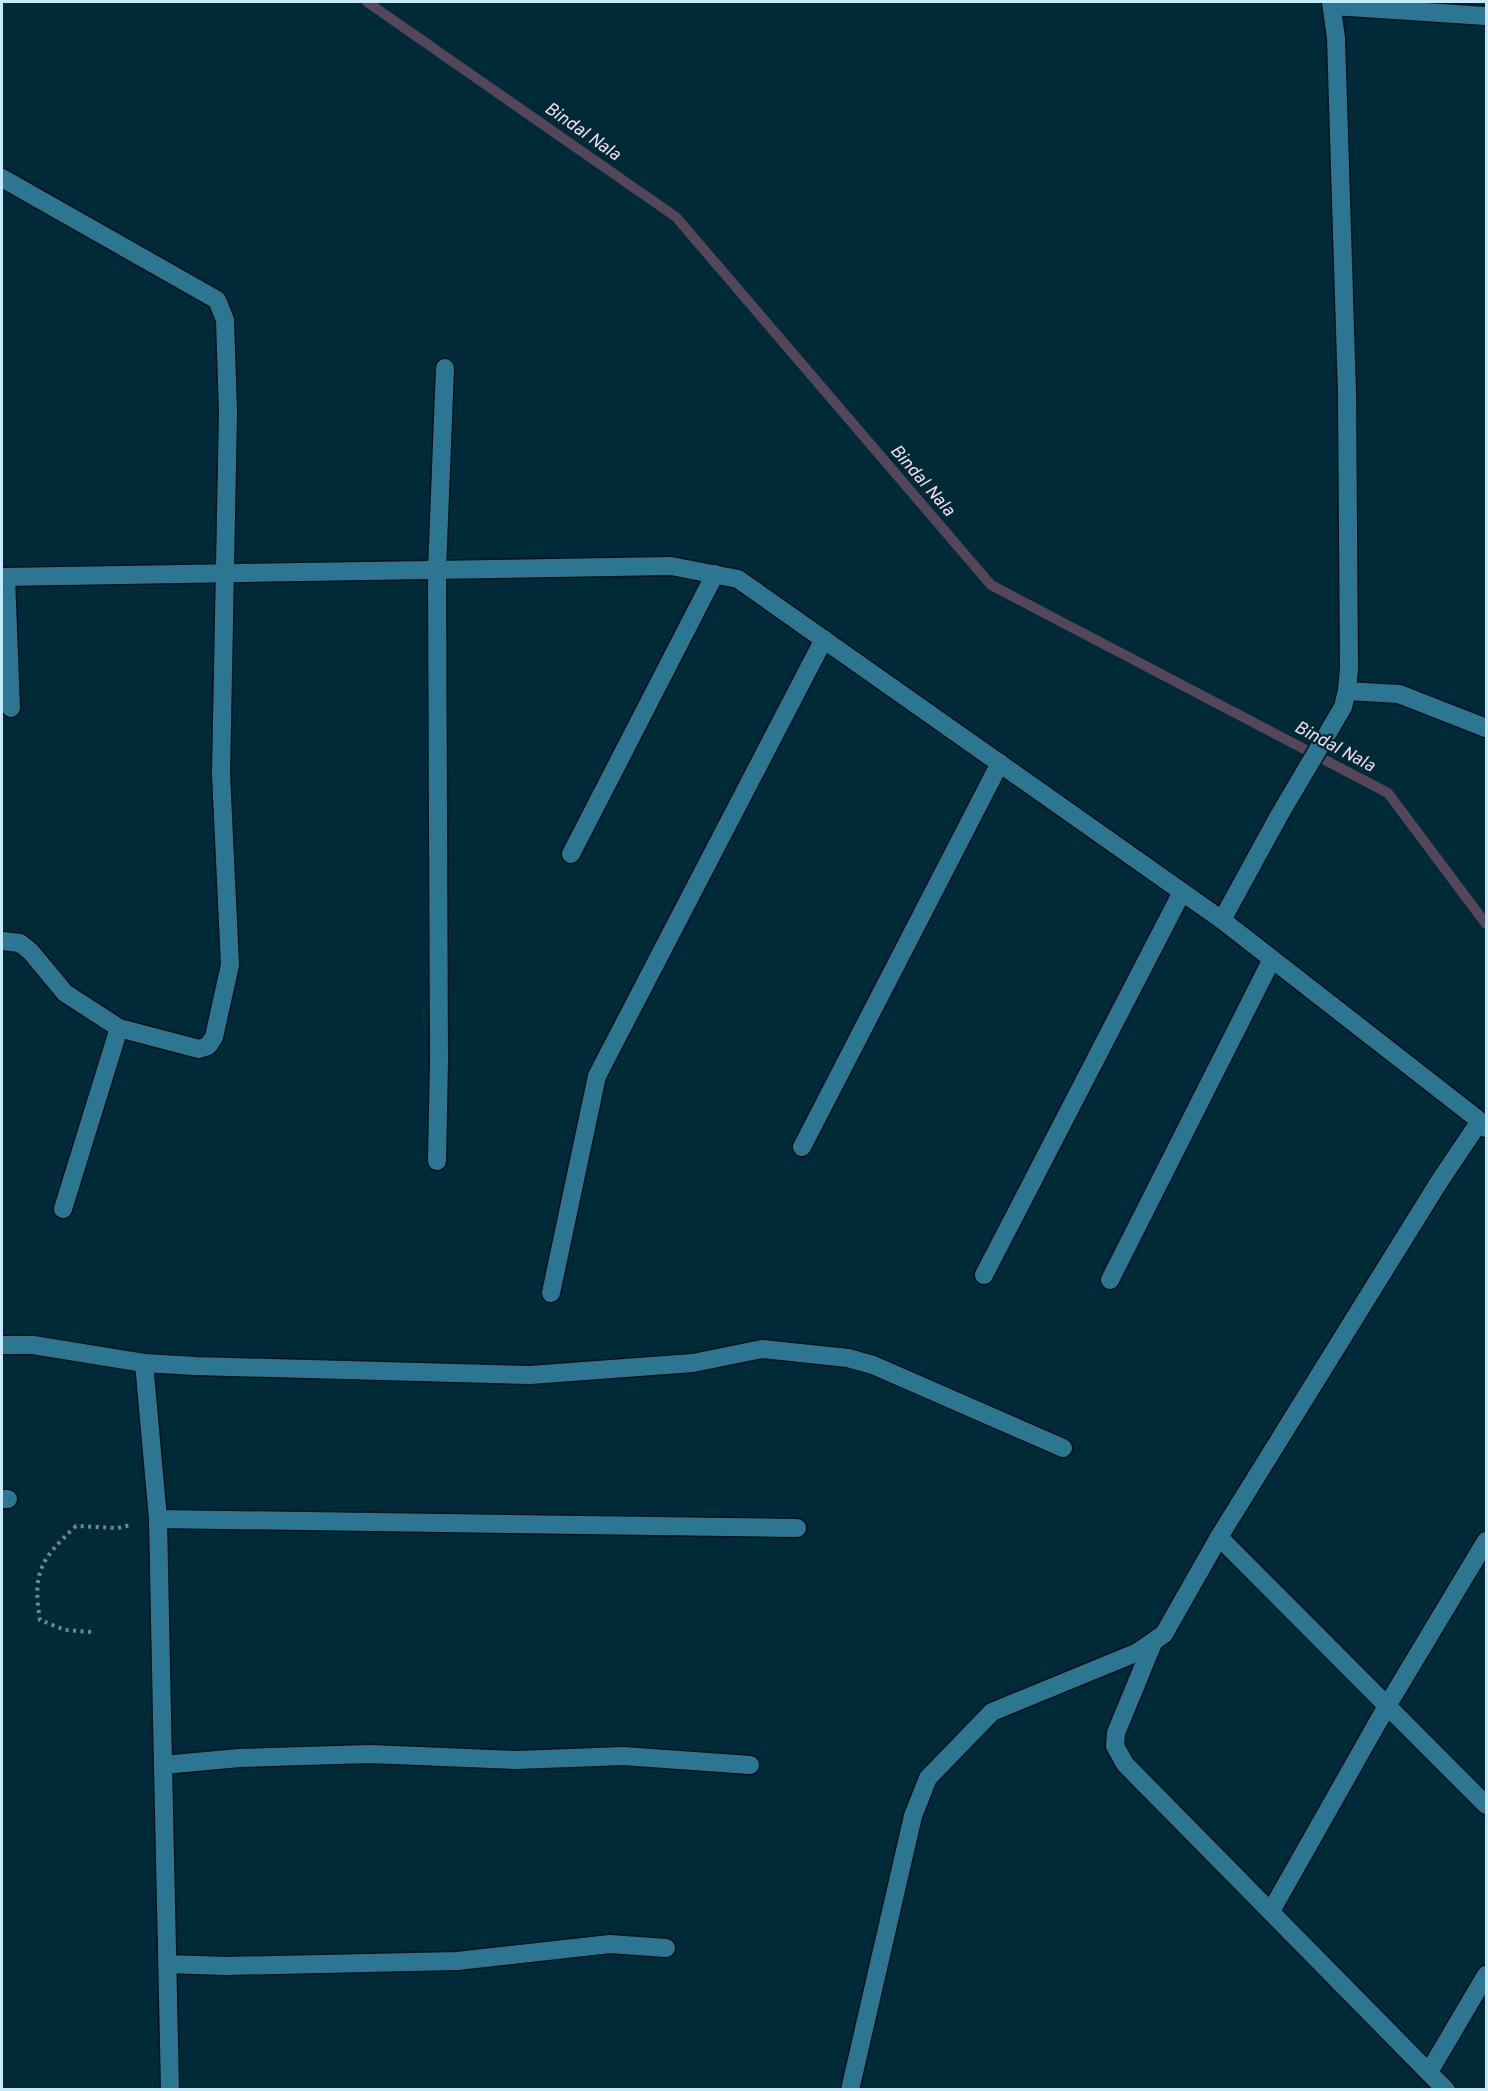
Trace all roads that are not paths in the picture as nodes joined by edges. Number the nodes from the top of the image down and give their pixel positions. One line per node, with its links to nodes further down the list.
1 (1332, 4): 2 (street); 10 (street)
2 (1486, 16)
3 (2, 178): 6 (street)
4 (445, 368): 5 (street)
5 (437, 570): 6 (street); 7 (street); 22 (street)
6 (224, 573): 8 (street); 19 (street)
7 (715, 574): 9 (street); 14 (street)
8 (4, 577): 11 (street)
9 (824, 639): 13 (street); 26 (street)
10 (1345, 699): 12 (street); 16 (street)
11 (11, 708)
12 (1486, 728)
13 (1000, 763): 15 (street); 21 (street)
14 (571, 854)
15 (1182, 892): 16 (street); 24 (street)
16 (1222, 920): 18 (street)
17 (2, 941): 19 (street)
18 (1272, 959): 20 (street); 25 (street)
19 (119, 1028): 23 (street)
20 (1483, 1124): 32 (street)
21 (802, 1147)
22 (437, 1161)
23 (63, 1209)
24 (984, 1275)
25 (1110, 1280)
26 (551, 1293)
27 (2, 1345): 28 (street)
28 (144, 1363): 29 (street); 30 (street)
29 (1063, 1448)
30 (158, 1520): 31 (street); 36 (street)
31 (798, 1528)
32 (1219, 1537): 34 (street); 35 (street)
33 (1486, 1541): 35 (street)
34 (1153, 1643): 39 (street); 45 (street)
35 (1387, 1706): 38 (street); 39 (street)
36 (163, 1764): 37 (street); 41 (street)
37 (750, 1766)
38 (1486, 1805)
39 (1271, 1911): 43 (street)
40 (666, 1948): 41 (street)
41 (166, 1964): 44 (street)
42 (1486, 1974): 43 (street)
43 (1429, 2072): 46 (street)
44 (170, 2090)
45 (850, 2090)
46 (1446, 2090)

